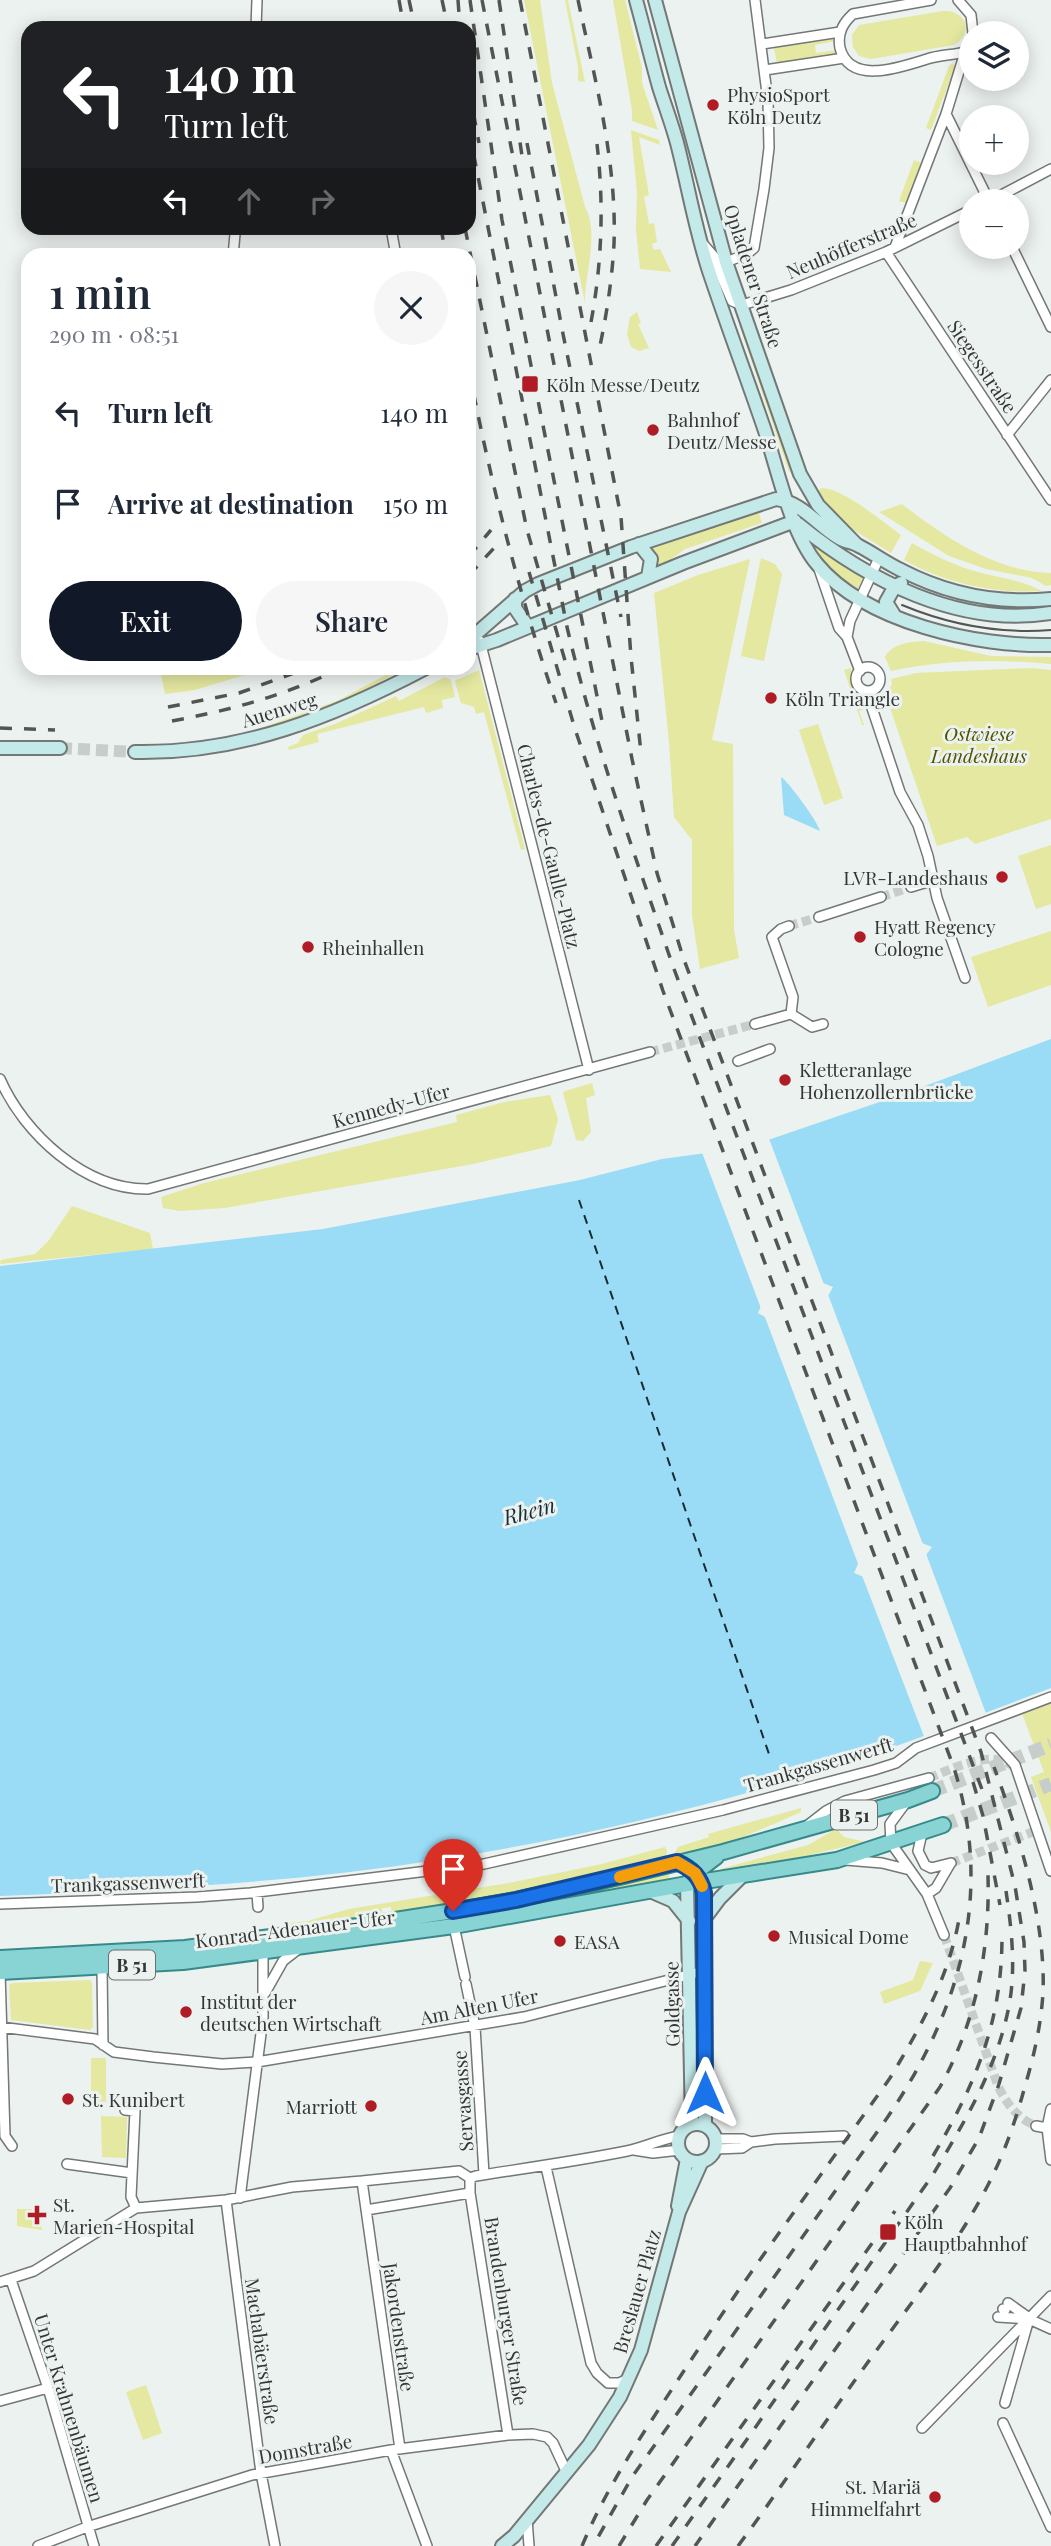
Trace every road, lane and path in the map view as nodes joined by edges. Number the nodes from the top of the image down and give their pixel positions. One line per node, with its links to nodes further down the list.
1 (257, 0): 7 (street)
2 (636, 0): 15 (main road, Opladener Straße)
3 (655, 0): 17 (main road, Opladener Straße)
4 (755, 0): 10 (street)
5 (932, 0): 9 (street)
6 (958, 0): 8 (street)
7 (256, 21)
8 (972, 21)
9 (840, 33): 10 (street); 12 (street)
10 (762, 44): 13 (street)
11 (959, 56): 12 (street)
12 (844, 58): 13 (street)
13 (765, 70): 26 (street)
14 (959, 71): 16 (street)
15 (659, 86): 17 (main road); 22 (main road, Opladener Straße)
16 (946, 114): 19 (street); 23 (street)
17 (688, 119): 26 (main road, Opladener Straße)
18 (1051, 169): 20 (street)
19 (984, 189)
20 (1013, 189)
21 (959, 216): 23 (street, Neuhöfferstraße)
22 (702, 243): 24 (street); 32 (main road, Opladener Straße)
23 (891, 249): 27 (street, Neuhöfferstraße); 30 (street, Siegesstraße)
24 (711, 253): 26 (street); 27 (street)
25 (1018, 259): 28 (street)
26 (726, 262): 27 (main road, Opladener Straße)
27 (742, 305): 31 (main road, Opladener Straße)
28 (1051, 327)
29 (1051, 380): 30 (street)
30 (1007, 435): 33 (street, Siegesstraße)
31 (805, 486): 34 (main road); 37 (main road, Opladener Straße)
32 (787, 500): 34 (main road); 35 (main road, Opladener Straße); 36 (main road)
33 (1051, 500)
34 (799, 508): 35 (main road); 37 (main road)
35 (795, 521): 39 (main road, Opladener Straße); 40 (main road); 41 (main road)
36 (639, 544): 41 (main road); 46 (main road)
37 (856, 544): 38 (main road)
38 (879, 558): 40 (street); 42 (main road)
39 (817, 564): 44 (main road, Opladener Straße); 50 (street)
40 (872, 574): 43 (main road); 44 (street)
41 (648, 578): 49 (main road)
42 (917, 578): 43 (main road); 45 (main road)
43 (895, 586): 47 (main road); 48 (main road)
44 (861, 599): 48 (main road, Opladener Straße); 50 (street)
45 (1051, 599)
46 (515, 600): 49 (main road); 51 (main road)
47 (1051, 613)
48 (895, 615): 53 (main road, Opladener Straße)
49 (528, 626): 52 (main road)
50 (847, 637): 55 (street)
51 (476, 640)
52 (476, 641)
53 (1051, 645)
54 (476, 649): 73 (street, Charles-de-Gaulle-Platz)
55 (860, 671): 57 (street); 57 (street)
56 (411, 675): 60 (main road, Auenweg)
57 (868, 691): 61 (street)
58 (0, 748): 59 (main road)
59 (60, 748)
60 (135, 752)
61 (934, 880): 62 (street); 66 (street)
62 (911, 887)
63 (881, 897): 64 (street)
64 (819, 917)
65 (789, 926): 67 (street)
66 (965, 978)
67 (791, 1014): 68 (street); 69 (street)
68 (755, 1024)
69 (823, 1024)
70 (770, 1049): 72 (street)
71 (650, 1052): 73 (street, Kennedy-Ufer)
72 (738, 1061)
73 (589, 1070): 74 (street, Kennedy-Ufer)
74 (0, 1079)
75 (1051, 1697): 91 (street, Trankgassenwerft)
76 (991, 1738): 87 (street)
77 (930, 1784): 78 (main road, B 51); 80 (street, Konrad-Adenauer-Ufer)
78 (908, 1800): 80 (main road, Konrad-Adenauer-Ufer / B 51); 82 (street)
79 (943, 1825): 81 (main road, Konrad-Adenauer-Ufer / B 51)
80 (800, 1831): 83 (main road, Konrad-Adenauer-Ufer / B 51)
81 (922, 1833): 82 (main road, Konrad-Adenauer-Ufer / B 51); 92 (street)
82 (891, 1843): 84 (main road, Konrad-Adenauer-Ufer / B 51); 86 (street)
83 (723, 1852): 85 (main road, Konrad-Adenauer-Ufer / B 51); 89 (main road)
84 (837, 1860): 86 (street); 88 (main road, Konrad-Adenauer-Ufer / B 51)
85 (677, 1862): 89 (main road); 99 (main road, Konrad-Adenauer-Ufer / B 51)
86 (910, 1870): 92 (street)
87 (1051, 1871)
88 (744, 1874): 89 (main road, Konrad-Adenauer-Ufer / B 51); 95 (main road)
89 (694, 1879): 90 (main road, Konrad-Adenauer-Ufer / B 51); 95 (main road, Goldgasse); 96 (main road, Goldgasse)
90 (650, 1891): 96 (main road); 97 (main road, Konrad-Adenauer-Ufer / B 51)
91 (257, 1893): 93 (street, Trankgassenwerft); 94 (street, Konrad-Adenauer-Ufer)
92 (927, 1894): 98 (street)
93 (0, 1904)
94 (258, 1907)
95 (704, 1919): 103 (main road, Goldgasse)
96 (689, 1922): 105 (main road, Goldgasse)
97 (454, 1926): 100 (main road, Konrad-Adenauer-Ufer / B 51); 108 (street, Servasgasse)
98 (944, 1935)
99 (262, 1946): 100 (main road, Konrad-Adenauer-Ufer / B 51); 101 (main road, Konrad-Adenauer-Ufer / B 51); 102 (main road, Konrad-Adenauer-Ufer / B 51); 106 (street)
100 (301, 1947): 106 (street)
101 (0, 1958)
102 (102, 1967): 104 (main road, Konrad-Adenauer-Ufer / B 51); 109 (street)
103 (704, 1971): 105 (street, Am Alten Ufer); 113 (main road, Goldgasse)
104 (0, 1972): 107 (street)
105 (690, 1975): 108 (street, Am Alten Ufer); 113 (main road, Goldgasse)
106 (264, 1995): 110 (street)
107 (1, 2027): 109 (street); 116 (street)
108 (475, 2027): 110 (street, Am Alten Ufer); 126 (street, Servasgasse)
109 (103, 2045): 110 (street, Am Alten Ufer)
110 (257, 2062): 130 (street)
111 (1051, 2109): 115 (street)
112 (125, 2110): 125 (street)
113 (699, 2125): 118 (main road); 120 (main road)
114 (1036, 2126): 115 (street)
115 (1047, 2128): 121 (street)
116 (2, 2136): 119 (street)
117 (845, 2136): 118 (street)
118 (715, 2144): 122 (main road)
119 (12, 2146)
120 (682, 2148): 122 (main road); 124 (street); 134 (main road, Breslauer Platz)
121 (1051, 2160)
122 (702, 2161): 134 (main road, Breslauer Platz)
123 (67, 2164): 125 (street)
124 (546, 2167): 126 (street); 141 (street)
125 (132, 2173): 132 (street)
126 (484, 2174): 127 (street)
127 (470, 2178): 128 (street); 129 (street, Brandenburger Straße)
128 (362, 2182): 130 (street); 133 (street, Jakordenstraße)
129 (471, 2193): 133 (street); 147 (street, Brandenburger Straße)
130 (240, 2198): 131 (street)
131 (226, 2200): 132 (street); 149 (street, Machabäerstraße)
132 (136, 2208): 135 (street)
133 (366, 2210): 148 (street, Jakordenstraße)
134 (679, 2212): 141 (main road, Breslauer Platz)
135 (11, 2280): 136 (street); 142 (street, Unter Krahnenbäumen)
136 (0, 2281)
137 (1051, 2296): 139 (street)
138 (1006, 2310): 139 (street)
139 (1029, 2319): 140 (street); 144 (street); 146 (street)
140 (1051, 2329)
141 (628, 2379): 150 (main road, Breslauer Platz)
142 (48, 2388): 143 (street); 152 (street, Unter Krahnenbäumen)
143 (0, 2402)
144 (1005, 2403)
145 (1003, 2423): 153 (street)
146 (922, 2428)
147 (508, 2435): 148 (street, Domstraße); 150 (street, Domstraße)
148 (395, 2450): 149 (street, Domstraße); 158 (street, Jakordenstraße)
149 (261, 2473): 152 (street, Domstraße); 157 (street, Machabäerstraße)
150 (567, 2473): 151 (main road, Breslauer Platz)
151 (527, 2519): 154 (main road, Breslauer Platz); 160 (street)
152 (87, 2527): 155 (street, Domstraße); 156 (street, Unter Krahnenbäumen)
153 (1051, 2527)
154 (512, 2541): 159 (main road, Breslauer Platz)
155 (38, 2546)
156 (94, 2546)
157 (275, 2546)
158 (427, 2546)
159 (502, 2546)
160 (530, 2546)

